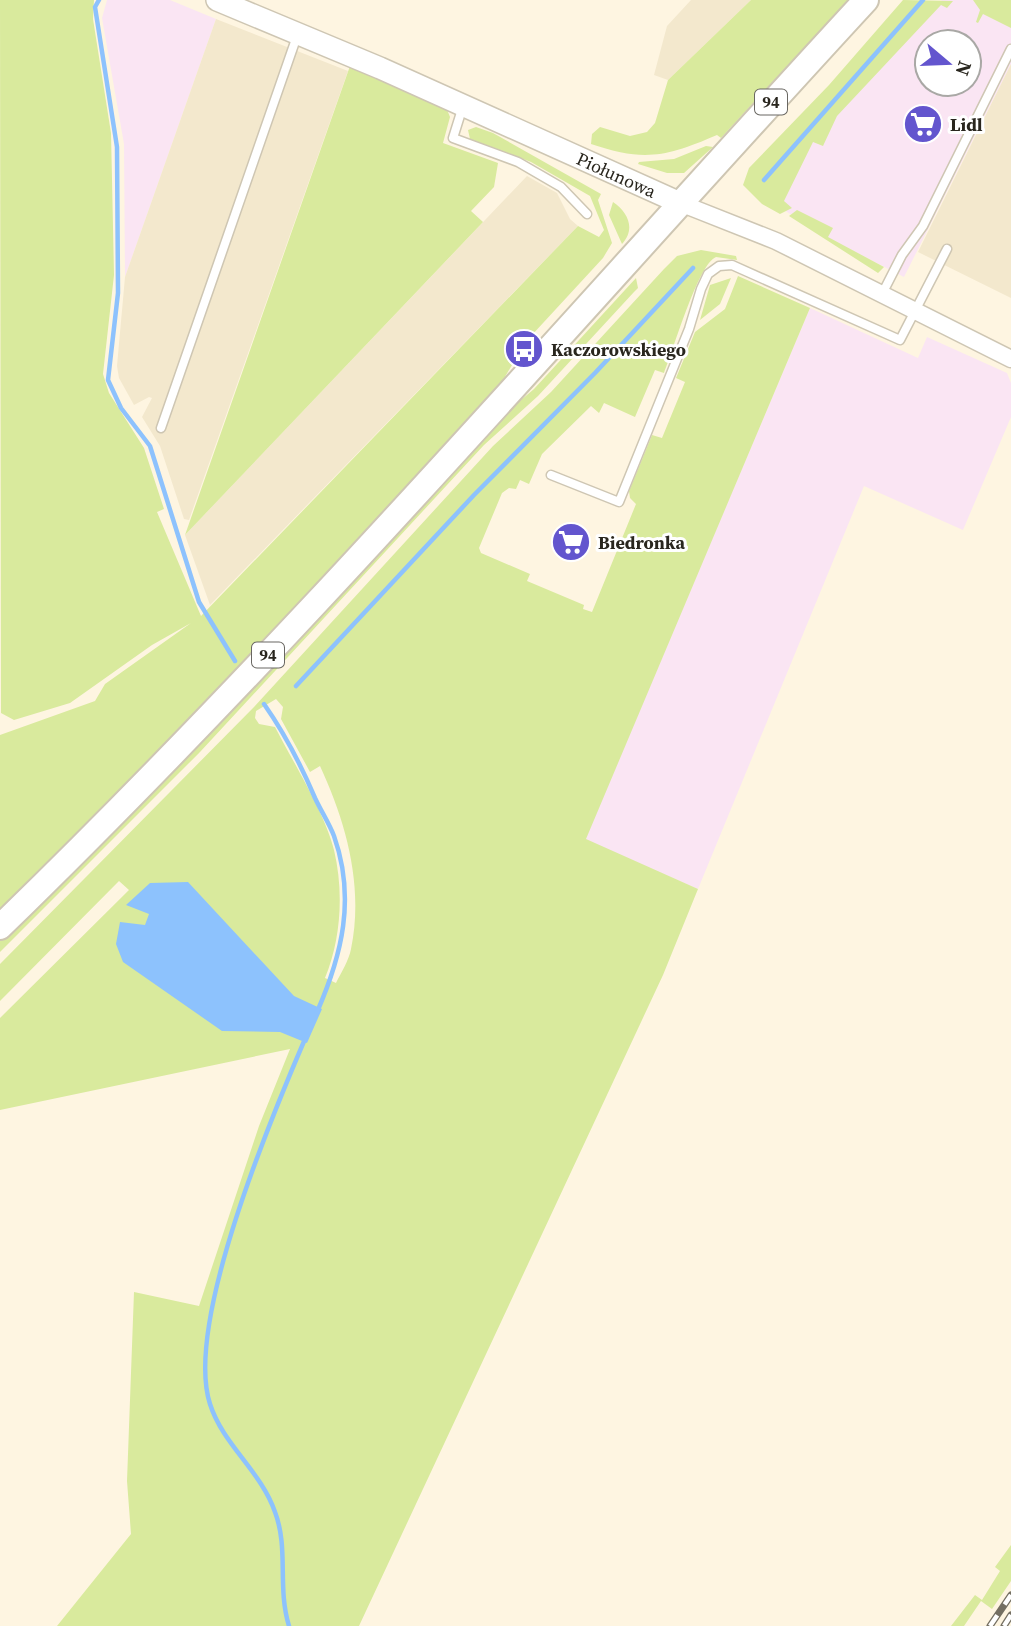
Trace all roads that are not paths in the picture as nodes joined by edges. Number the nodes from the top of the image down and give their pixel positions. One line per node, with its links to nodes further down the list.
1 (217, 0): 3 (street, Piołunowa)
2 (866, 0): 6 (main road, 94)
3 (299, 33): 5 (street, Piołunowa); 12 (lane)
4 (1011, 48): 9 (lane)
5 (463, 106): 6 (street, Piołunowa); 7 (lane)
6 (681, 203): 9 (street, Piołunowa); 14 (main road, 94)
7 (587, 214)
8 (947, 249): 10 (lane)
9 (881, 296): 10 (street, Piołunowa)
10 (914, 312): 11 (street, Piołunowa); 13 (lane)
11 (1011, 359)
12 (161, 428)
13 (551, 475)
14 (0, 926)

